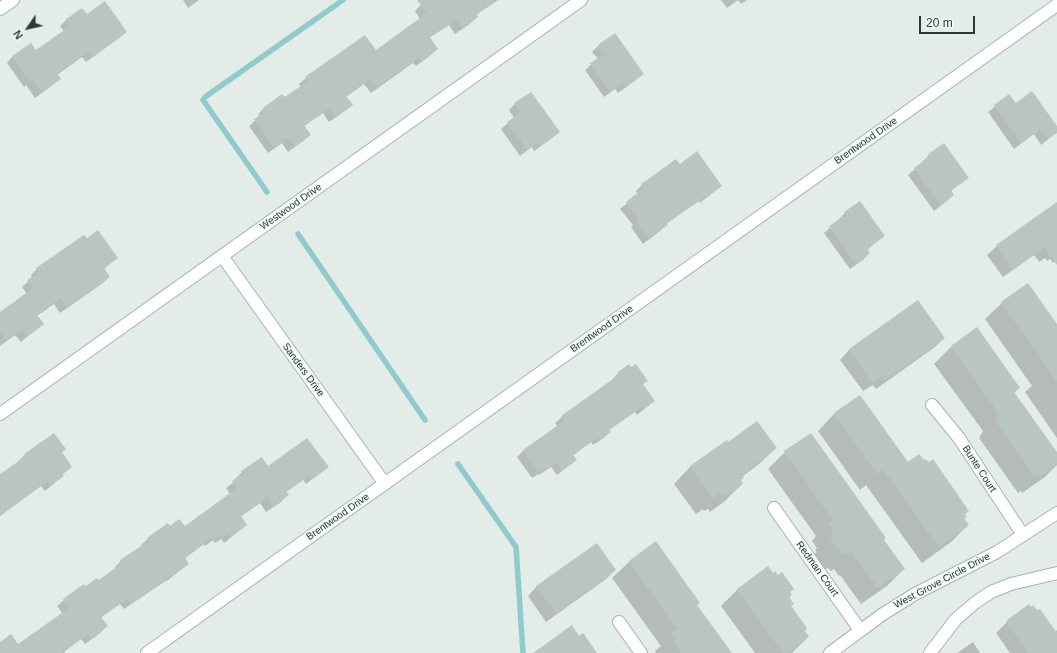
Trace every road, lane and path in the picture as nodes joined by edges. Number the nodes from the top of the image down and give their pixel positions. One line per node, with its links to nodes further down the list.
1 (13, 0): 4 (street)
2 (581, 0): 5 (street, Westwood Drive)
3 (1057, 5): 8 (street, Brentwood Drive)
4 (0, 9)
5 (222, 256): 7 (street, Westwood Drive); 8 (street, Sanders Drive)
6 (932, 406): 11 (street, Bunte Court)
7 (0, 414)
8 (386, 484): 15 (street, Brentwood Drive)
9 (774, 508): 14 (street, Redman Court)
10 (1057, 513): 11 (street, West Grove Circle Drive)
11 (1023, 536): 14 (street, West Grove Circle Drive)
12 (1057, 573): 18 (street)
13 (619, 622): 16 (street)
14 (860, 630): 17 (street, West Grove Circle Drive)
15 (147, 653)
16 (641, 653)
17 (830, 653)
18 (930, 653)

